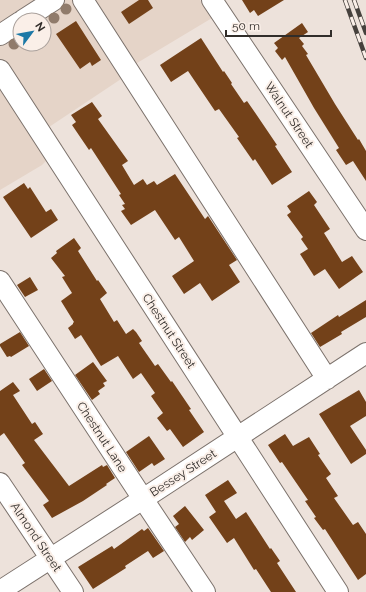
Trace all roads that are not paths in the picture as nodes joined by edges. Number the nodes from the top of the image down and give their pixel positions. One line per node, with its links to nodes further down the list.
1 (54, 0): 4 (street)
2 (83, 0): 11 (street)
3 (212, 0): 8 (street, Walnut Street)
4 (36, 12)
5 (12, 27): 6 (street)
6 (0, 35)
7 (0, 70): 12 (street, Chestnut Street)
8 (366, 230)
9 (0, 281): 14 (street, Chestnut Lane)
10 (366, 353): 11 (street, Bessey Street)
11 (327, 379): 12 (street, Bessey Street)
12 (238, 437): 14 (street, Bessey Street); 19 (street, Chestnut Street)
13 (0, 483): 15 (street, Almond Street)
14 (143, 499): 15 (street, Bessey Street); 18 (street, Chestnut Lane)
15 (50, 559): 16 (street, Bessey Street); 17 (street, Almond Street)
16 (0, 591)
17 (73, 592)
18 (205, 592)
19 (338, 592)

